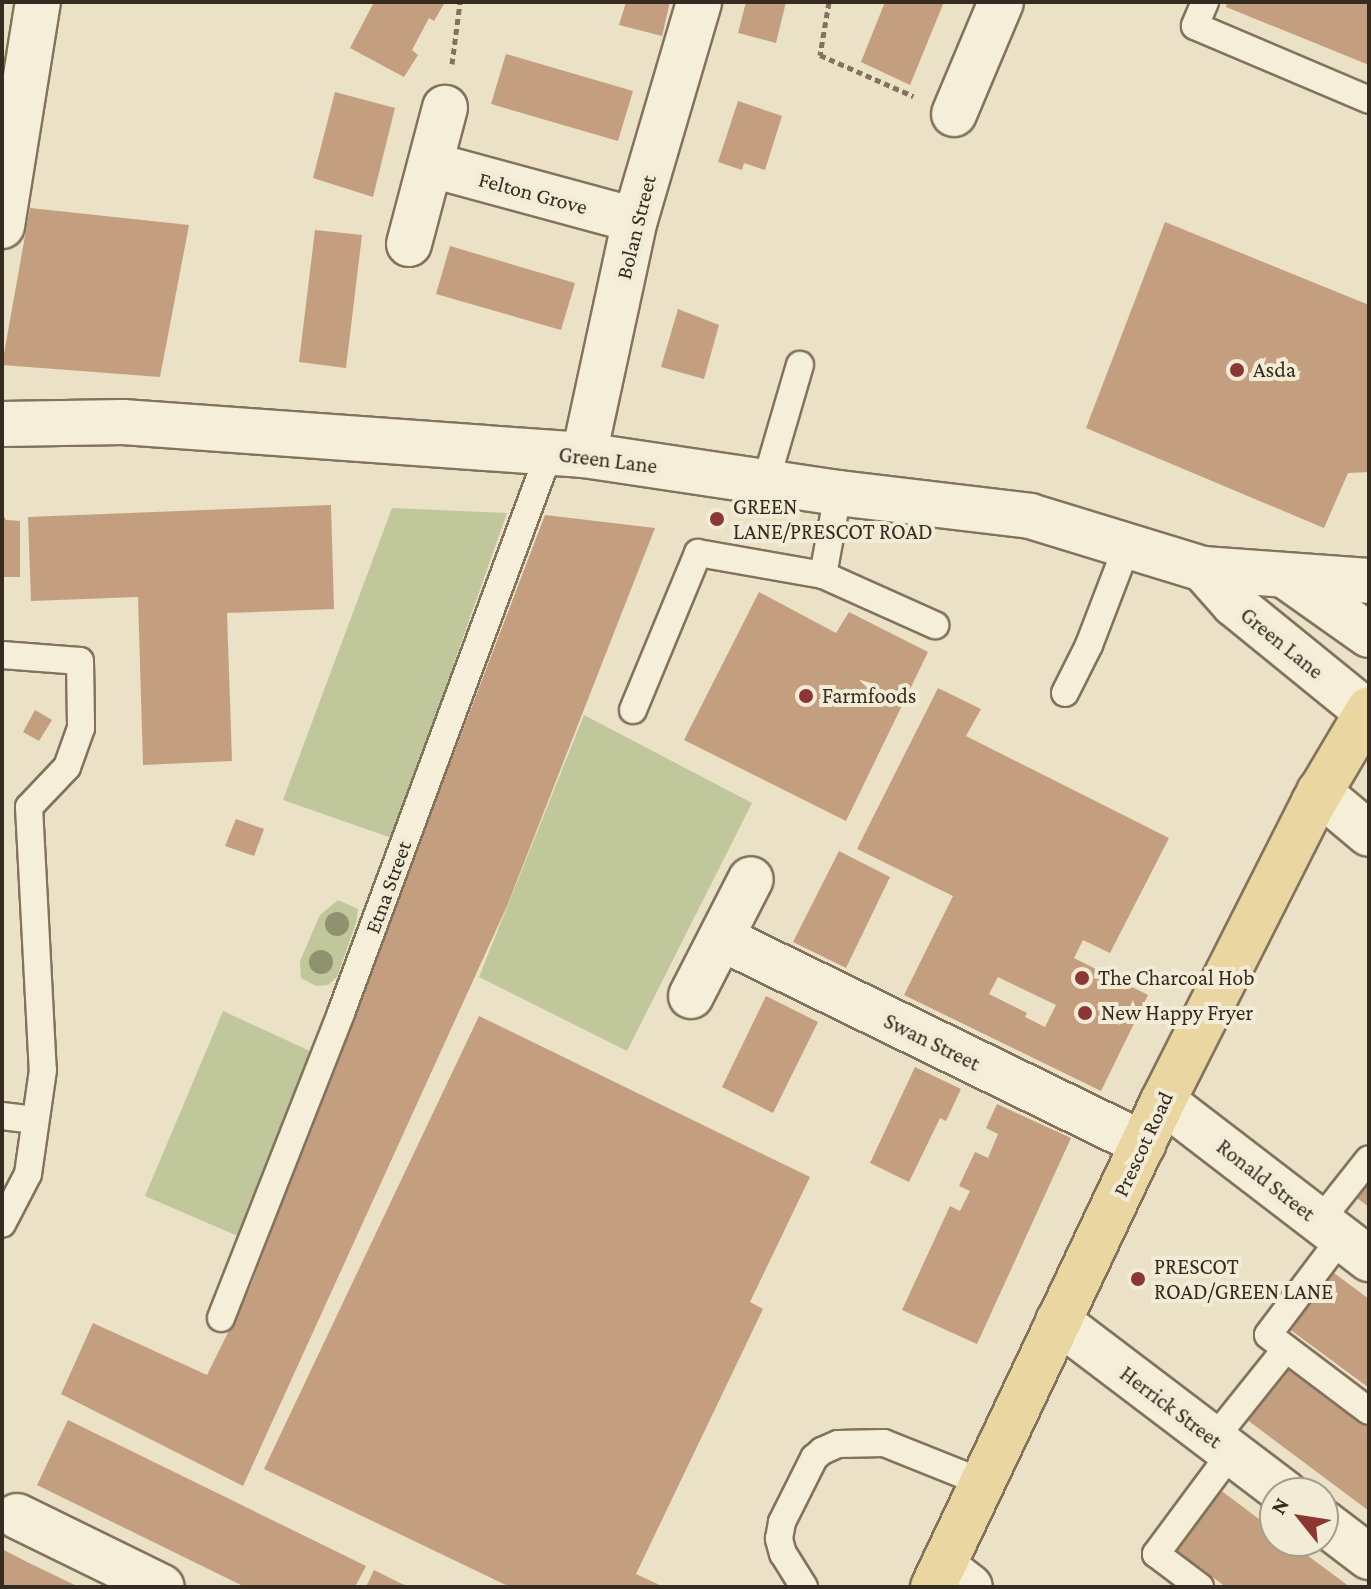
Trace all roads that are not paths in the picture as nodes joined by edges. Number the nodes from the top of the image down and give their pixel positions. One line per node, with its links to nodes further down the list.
1 (38, 2): 10 (street)
2 (699, 2): 9 (street, Bolan Street)
3 (1001, 2): 7 (street)
4 (1205, 2): 5 (lane)
5 (1369, 100)
6 (445, 108): 8 (street)
7 (954, 114)
8 (432, 165): 9 (street, Felton Grove); 11 (street)
9 (635, 220): 14 (street, Bolan Street)
10 (2, 226)
11 (409, 244)
12 (800, 365): 15 (lane)
13 (2, 424): 14 (street, Green Lane)
14 (567, 454): 15 (street, Green Lane); 40 (lane, Etna Street)
15 (766, 481): 16 (street, Green Lane)
16 (838, 493): 17 (street, Green Lane); 19 (lane)
17 (1127, 546): 18 (street, Green Lane); 25 (lane)
18 (1203, 569): 20 (street, Green Lane); 27 (street, Green Lane)
19 (823, 575): 22 (lane); 26 (lane)
20 (1287, 577): 21 (street); 23 (street, Green Lane)
21 (1369, 581)
22 (935, 625)
23 (1369, 635)
24 (2, 655): 35 (lane)
25 (1065, 693)
26 (633, 710)
27 (1368, 711): 28 (main road, Prescot Road)
28 (1319, 792): 29 (street); 33 (main road, Prescot Road)
29 (1369, 834)
30 (751, 879): 31 (street)
31 (721, 938): 32 (street); 36 (street, Swan Street)
32 (691, 996)
33 (1163, 1101): 36 (main road, Prescot Road); 39 (street, Ronald Street)
34 (2, 1116): 35 (lane)
35 (35, 1120): 38 (lane)
36 (1144, 1144): 41 (main road, Prescot Road)
37 (1369, 1159): 39 (lane)
38 (2, 1224)
39 (1343, 1240): 42 (lane)
40 (221, 1318)
41 (1058, 1321): 44 (street, Herrick Street); 46 (main road, Prescot Road)
42 (1286, 1349): 43 (lane); 44 (lane)
43 (1369, 1411)
44 (1222, 1446): 45 (street, Herrick Street); 51 (lane)
45 (1264, 1477)
46 (984, 1483): 50 (main road, Prescot Road); 53 (lane)
47 (17, 1516): 52 (street)
48 (1339, 1534): 49 (street)
49 (1369, 1557)
50 (948, 1580)
51 (1184, 1582)
52 (162, 1587)
53 (804, 1587)

